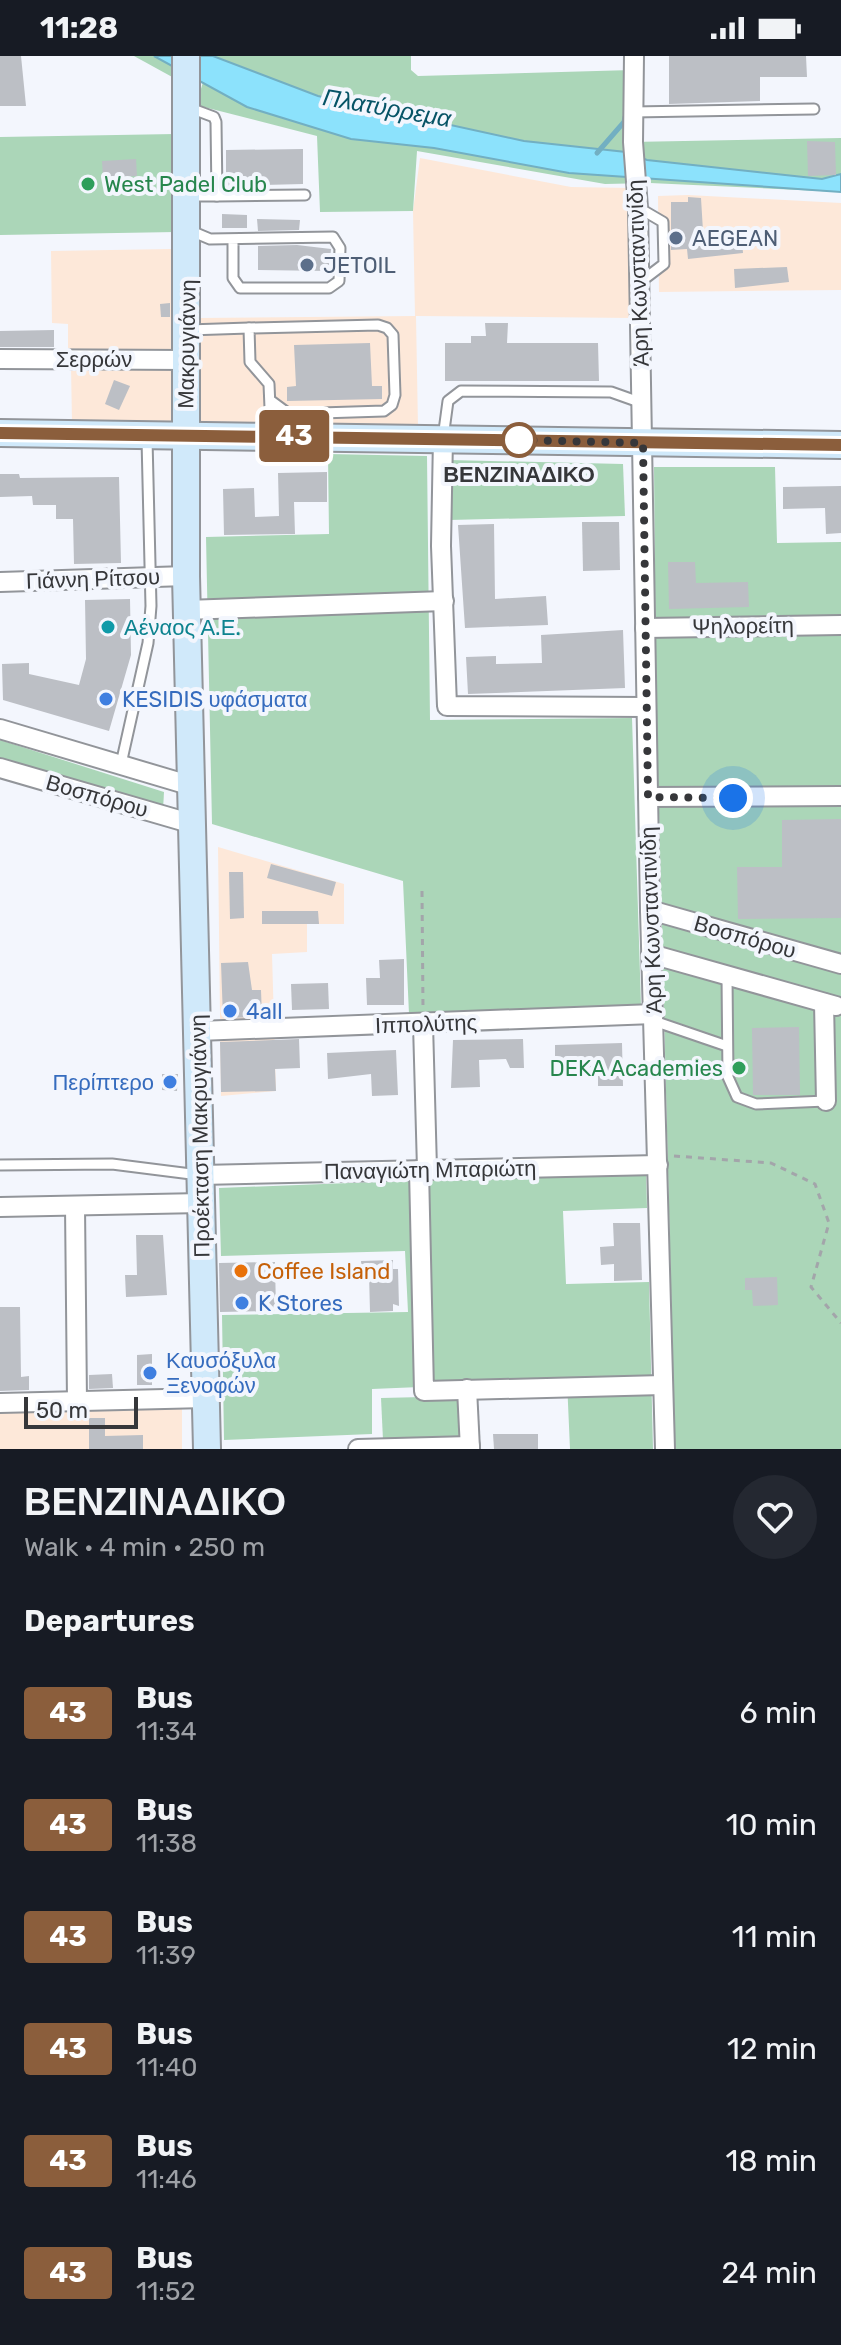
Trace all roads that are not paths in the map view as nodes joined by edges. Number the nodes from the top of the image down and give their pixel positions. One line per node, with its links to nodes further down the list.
1 (186, 56): 3 (main road, Μακρυγιάννη)
2 (634, 56): 5 (street, Άρη Κωνσταντινίδη)
3 (187, 102): 7 (main road, Μακρυγιάννη); 8 (lane)
4 (814, 109): 5 (lane)
5 (633, 112): 16 (street, Άρη Κωνσταντινίδη)
6 (305, 195): 8 (lane)
7 (188, 196): 8 (lane); 9 (main road, Μακρυγιάννη)
8 (217, 196)
9 (189, 230): 10 (lane); 12 (main road, Μακρυγιάννη)
10 (233, 239): 10 (lane)
11 (249, 328): 12 (lane); 15 (lane); 15 (lane)
12 (188, 330): 14 (main road, Μακρυγιάννη)
13 (0, 359): 14 (street, Σερρών)
14 (187, 360): 19 (main road, Μακρυγιάννη)
15 (270, 400): 20 (lane)
16 (642, 403): 21 (lane); 22 (street, Άρη Κωνσταντινίδη)
17 (0, 433): 18 (main road)
18 (147, 435): 19 (main road); 25 (lane)
19 (186, 435): 20 (main road); 24 (main road, Μακρυγιάννη)
20 (271, 436): 21 (main road)
21 (443, 438): 22 (main road); 27 (street)
22 (643, 443): 23 (main road); 30 (street, Άρη Κωνσταντινίδη)
23 (841, 445)
24 (186, 576): 25 (street, Γιάννη Ρίτσου); 28 (main road, Μακρυγιάννη)
25 (151, 577): 26 (street, Γιάννη Ρίτσου); 33 (lane)
26 (0, 582)
27 (444, 601): 28 (street); 31 (street)
28 (186, 610): 35 (main road, Μακρυγιάννη)
29 (841, 625): 30 (street, Ψηλορείτη)
30 (645, 628): 31 (street, Άρη Κωνσταντινίδη)
31 (646, 707): 37 (street, Άρη Κωνσταντινίδη)
32 (0, 729): 33 (street, Βοσπόρου)
33 (121, 764): 35 (street, Βοσπόρου)
34 (0, 768): 38 (street, Βοσπόρου)
35 (192, 786): 38 (main road, Μακρυγιάννη)
36 (841, 796): 37 (street)
37 (648, 797): 39 (street, Άρη Κωνσταντινίδη)
38 (193, 824): 45 (main road, Προέκταση Μακρυγιάννη)
39 (650, 910): 40 (street, Άρη Κωνσταντινίδη); 41 (street, Βοσπόρου)
40 (651, 954): 42 (street, Βοσπόρου); 43 (street, Άρη Κωνσταντινίδη)
41 (841, 964)
42 (727, 976): 46 (lane); 47 (street, Βοσπόρου)
43 (654, 1018): 44 (street, Ιππολύτης); 46 (lane); 48 (street, Άρη Κωνσταντινίδη)
44 (423, 1024): 45 (street, Ιππολύτης); 50 (street)
45 (198, 1031): 51 (main road, Προέκταση Μακρυγιάννη)
46 (727, 1046): 47 (lane)
47 (826, 1101)
48 (658, 1160): 50 (street, Παναγιώτη Μπαριώτη); 55 (street, Άρη Κωνσταντινίδη)
49 (0, 1165): 51 (lane)
50 (423, 1169): 51 (street, Παναγιώτη Μπαριώτη); 56 (street)
51 (201, 1175): 52 (main road, Προέκταση Μακρυγιάννη)
52 (202, 1203): 53 (street); 57 (main road, Προέκταση Μακρυγιάννη)
53 (75, 1206): 54 (street); 58 (street)
54 (0, 1207)
55 (663, 1385): 56 (street); 63 (street, Άρη Κωνσταντινίδη)
56 (467, 1389): 60 (street)
57 (206, 1398): 58 (street); 61 (main road, Προέκταση Μακρυγιάννη)
58 (77, 1401): 59 (street)
59 (0, 1403)
60 (470, 1448): 62 (street)
61 (207, 1449)
62 (358, 1449)
63 (665, 1449)

